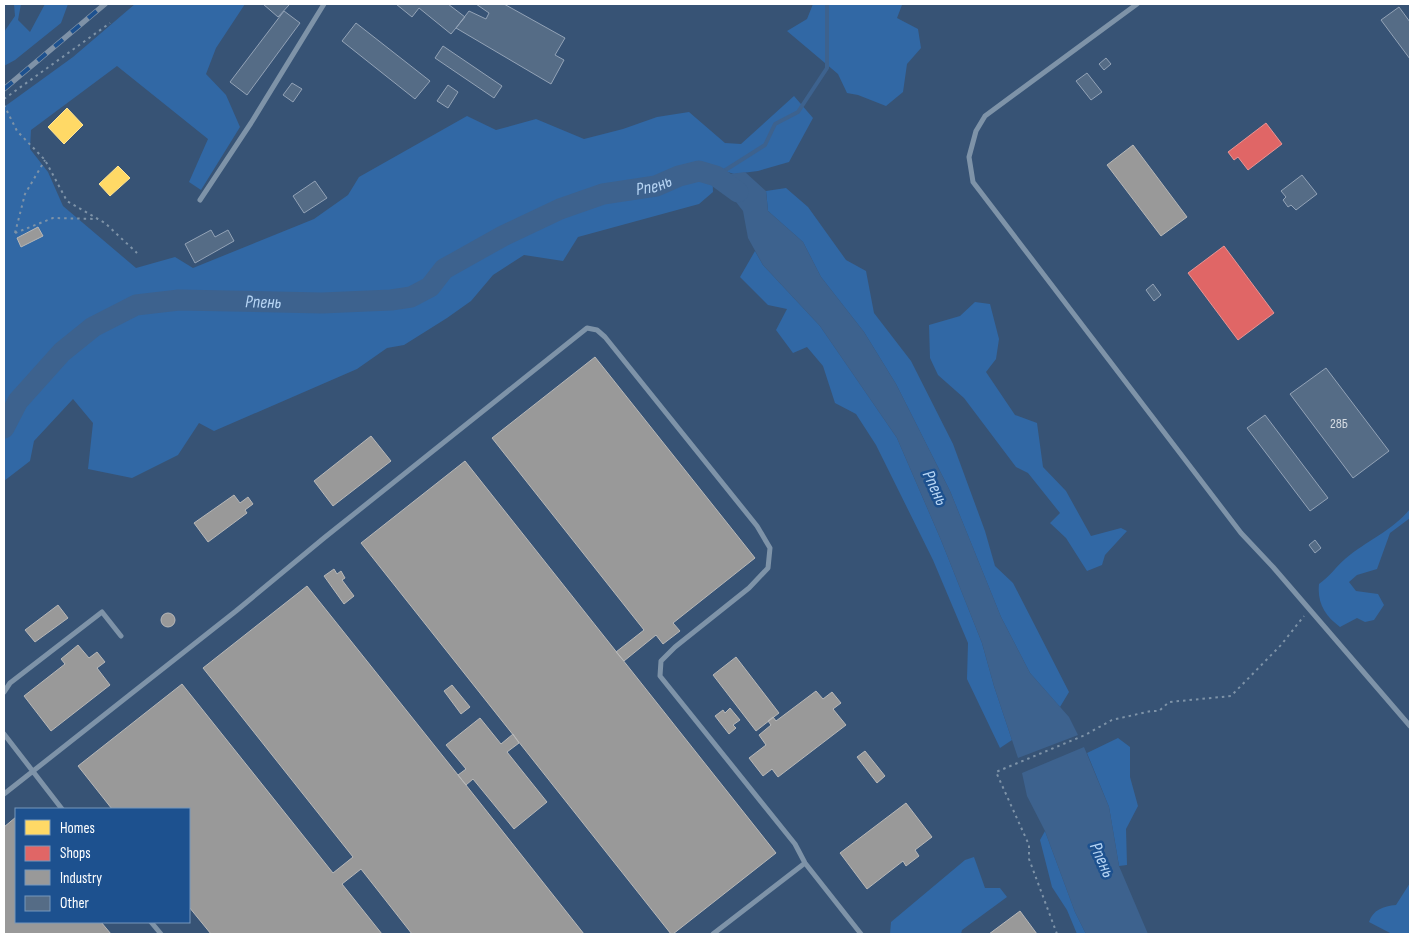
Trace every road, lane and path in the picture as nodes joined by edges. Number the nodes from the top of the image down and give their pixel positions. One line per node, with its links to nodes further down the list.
1 (324, 4): 7 (lane)
2 (1137, 4): 10 (lane)
3 (110, 23): 4 (path)
4 (4, 99)
5 (4, 105): 6 (path)
6 (46, 160): 8 (path); 8 (path)
7 (200, 200)
8 (98, 219): 9 (path)
9 (137, 253)
10 (1310, 609): 13 (lane); 23 (path)
11 (122, 636): 12 (lane)
12 (4, 692)
13 (1410, 726)
14 (4, 734): 15 (lane)
15 (32, 772): 16 (lane); 17 (lane); 18 (lane)
16 (4, 794)
17 (61, 808)
18 (805, 863): 21 (lane); 22 (lane)
19 (153, 923): 20 (lane)
20 (161, 934)
21 (713, 934)
22 (861, 934)
23 (1057, 934)

